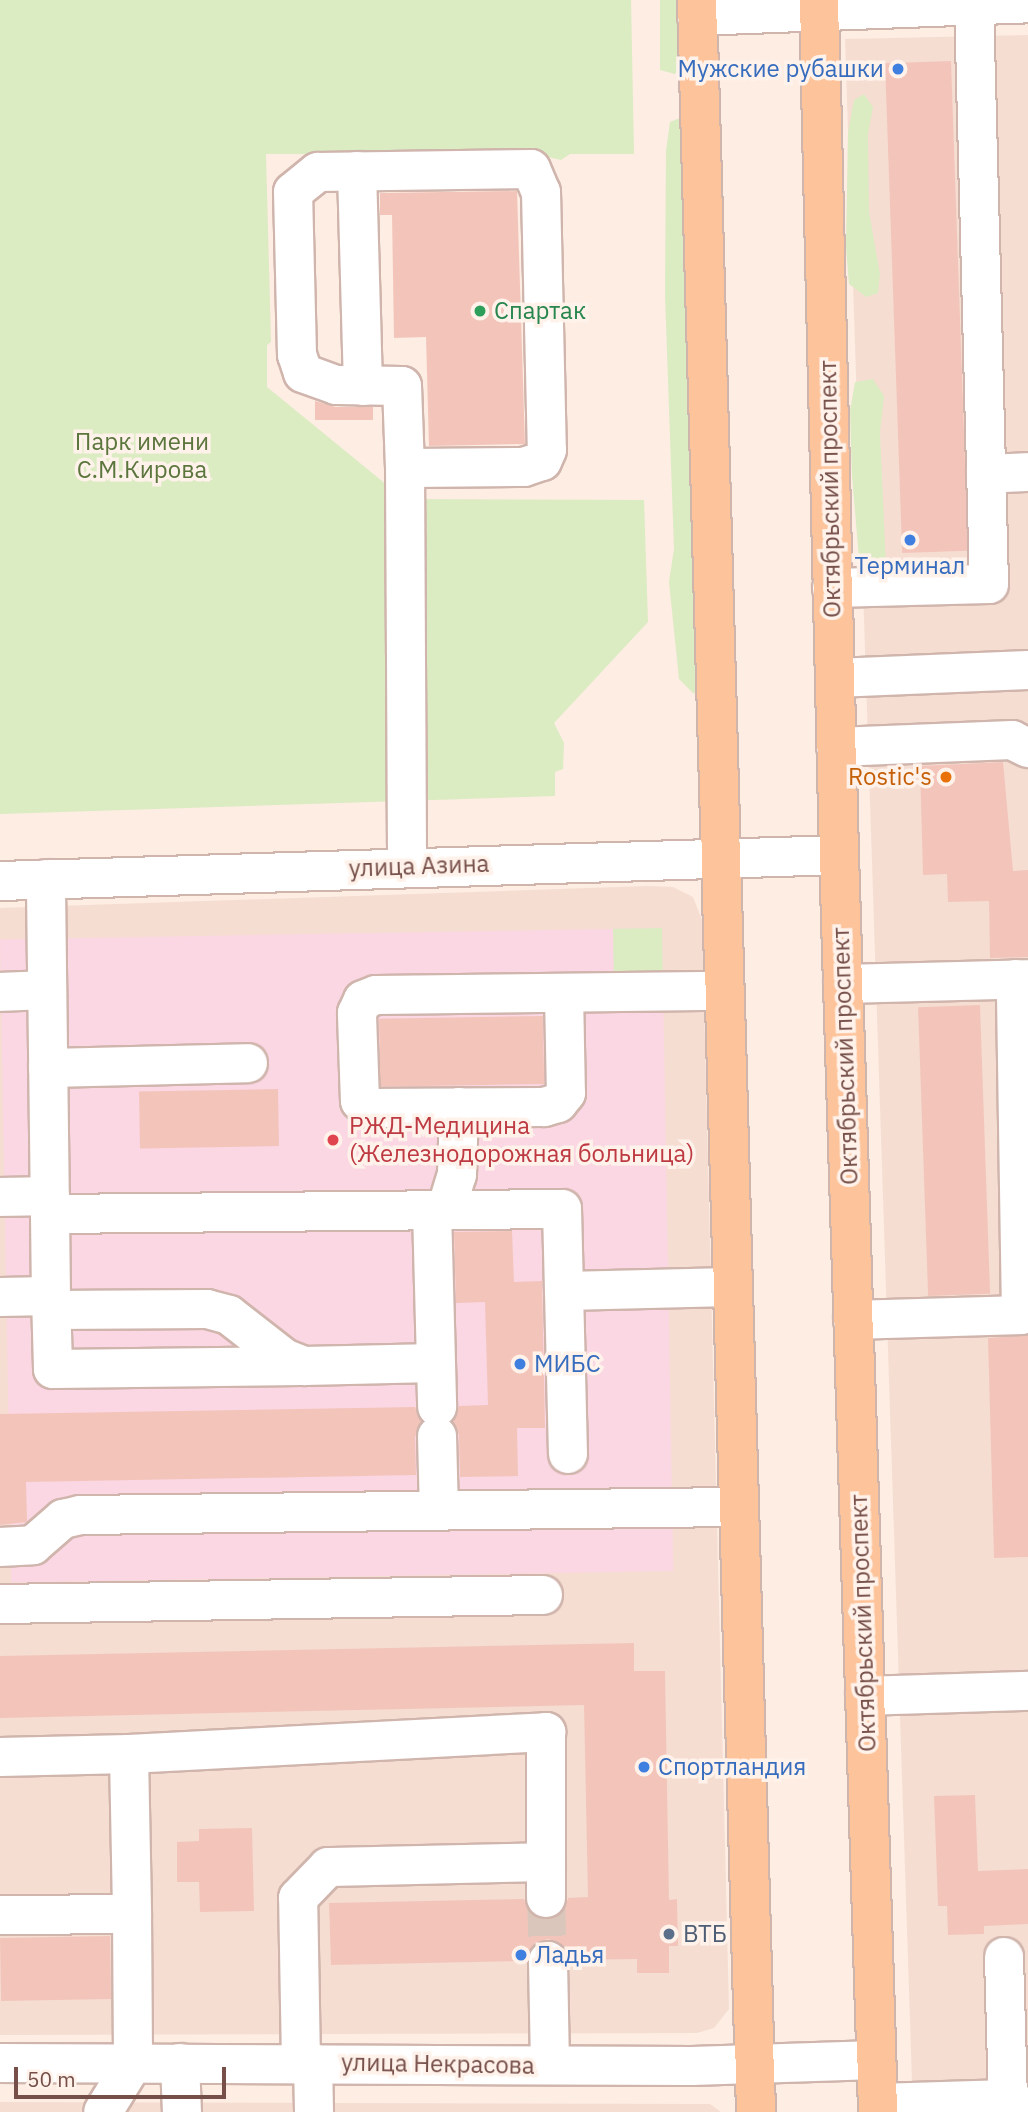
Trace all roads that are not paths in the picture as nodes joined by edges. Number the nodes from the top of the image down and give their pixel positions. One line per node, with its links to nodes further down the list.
1 (1028, 3): 2 (street)
2 (962, 4): 3 (street); 9 (street)
3 (819, 5): 4 (street); 10 (main road, Октябрьский проспект)
4 (697, 8): 16 (main road)
5 (358, 171): 6 (street); 6 (street); 7 (street)
6 (363, 386): 7 (street)
7 (405, 468): 17 (street)
8 (1028, 472): 9 (street)
9 (986, 474): 10 (street)
10 (832, 588): 12 (main road, Октябрьский проспект)
11 (1028, 670): 12 (street)
12 (835, 678): 13 (main road, Октябрьский проспект)
13 (836, 747): 14 (street); 15 (main road, Октябрьский проспект)
14 (1028, 748)
15 (839, 855): 16 (street, улица Азина); 21 (main road, Октябрьский проспект)
16 (720, 858): 17 (street, улица Азина); 23 (main road)
17 (407, 866): 18 (street, улица Азина)
18 (46, 879): 19 (street, улица Азина); 22 (street)
19 (0, 881)
20 (1022, 979): 21 (street); 36 (street)
21 (842, 984): 37 (main road, Октябрьский проспект)
22 (47, 990): 24 (street); 27 (street)
23 (724, 991): 25 (street); 32 (main road)
24 (0, 992)
25 (564, 993): 28 (street); 28 (street)
26 (248, 1063): 27 (street)
27 (48, 1068): 30 (street)
28 (459, 1107): 31 (street)
29 (0, 1197): 30 (street)
30 (50, 1205): 31 (street); 35 (street)
31 (439, 1210): 33 (street); 38 (street)
32 (732, 1287): 33 (street); 41 (main road)
33 (564, 1291): 40 (street)
34 (0, 1297): 35 (street)
35 (51, 1303): 39 (street); 39 (street)
36 (1025, 1315): 37 (street)
37 (853, 1320): 47 (main road, Октябрьский проспект)
38 (435, 1363): 39 (street); 42 (street)
39 (304, 1366)
40 (568, 1454)
41 (738, 1507): 42 (street); 60 (main road)
42 (439, 1511): 43 (street)
43 (0, 1547)
44 (543, 1595): 45 (street)
45 (0, 1604)
46 (1028, 1691): 47 (street)
47 (865, 1696): 54 (main road, Октябрьский проспект)
48 (129, 1754): 49 (street); 50 (street); 58 (street)
49 (0, 1757)
50 (132, 1914): 51 (street); 56 (street)
51 (0, 1915)
52 (1004, 1957): 61 (street)
53 (548, 1961): 59 (street)
54 (876, 2060): 60 (street, улица Некрасова); 62 (main road, Октябрьский проспект)
55 (0, 2063): 56 (street, улица Некрасова)
56 (133, 2063): 57 (street, улица Некрасова); 63 (street)
57 (180, 2063): 58 (street, улица Некрасова); 64 (street)
58 (307, 2063): 59 (street, улица Некрасова); 65 (street)
59 (550, 2065): 60 (street, улица Некрасова)
60 (754, 2065): 66 (main road)
61 (1018, 2104): 62 (street)
62 (878, 2108)
63 (103, 2112)
64 (182, 2112)
65 (314, 2112)
66 (755, 2112)

